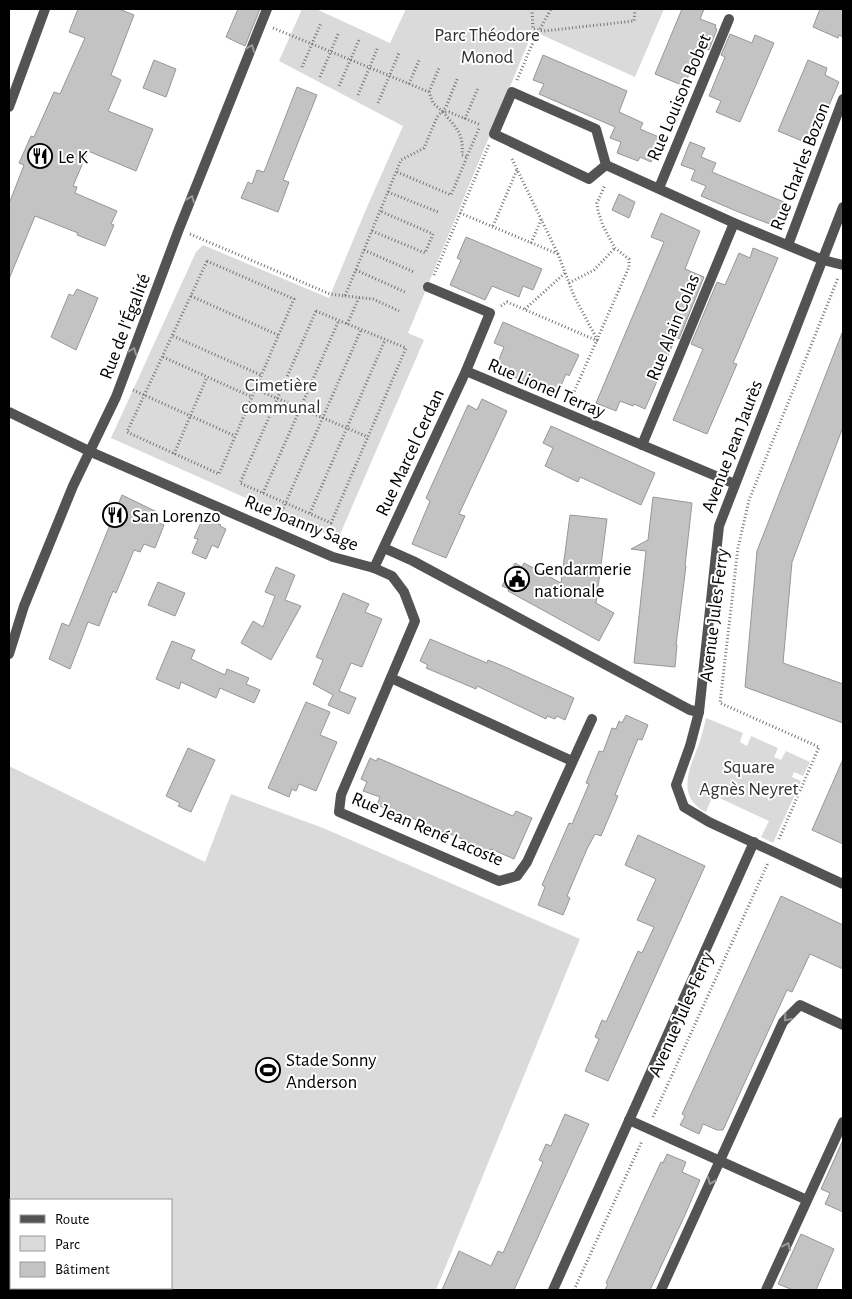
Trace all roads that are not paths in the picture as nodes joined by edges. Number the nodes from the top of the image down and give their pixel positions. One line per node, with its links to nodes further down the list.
1 (45, 9): 5 (street)
2 (267, 9): 17 (street, Rue de l'Égalité, one-way to 2)
3 (729, 19): 7 (street, Rue Louison Bobet)
4 (843, 99): 10 (street, Rue Charles Bozon)
5 (9, 107)
6 (606, 165): 6 (street); 7 (street)
7 (659, 188): 9 (street)
8 (843, 207): 11 (street, Avenue Jean Jaurès)
9 (734, 223): 10 (street); 16 (street, Rue Alain Colas)
10 (788, 245): 11 (street)
11 (822, 260): 12 (street); 18 (street, Avenue Jean Jaurès)
12 (842, 269)
13 (428, 287): 14 (street, Rue Lionel Terray)
14 (466, 372): 16 (street, Rue Lionel Terray); 19 (street, Rue Marcel Cerdan)
15 (9, 412): 17 (street, Rue Joanny Sage)
16 (642, 445): 18 (street, Rue Lionel Terray)
17 (91, 452): 20 (street, Rue Joanny Sage); 21 (street, Rue de l'Égalité)
18 (735, 484): 23 (street, Avenue Jean Jaurès)
19 (384, 548): 20 (street, Rue Joanny Sage); 23 (street, Rue Joanny Sage)
20 (374, 568): 22 (street, Rue Jean René Lacoste)
21 (9, 654)
22 (391, 678): 25 (street); 25 (street, Rue Jean René Lacoste)
23 (699, 712): 26 (street, Avenue Jean Jaurès)
24 (592, 719): 25 (street, Rue Jean René Lacoste)
25 (572, 761)
26 (754, 842): 27 (street, Avenue Jean Jaurès); 29 (street, Avenue Jules Ferry)
27 (843, 884)
28 (843, 1025): 31 (street, one-way to 31)
29 (629, 1120): 31 (street); 33 (street, Avenue Jules Ferry)
30 (843, 1122): 32 (street)
31 (720, 1161): 32 (street); 34 (street, one-way to 34)
32 (807, 1200): 35 (street, one-way to 32)
33 (553, 1290)
34 (661, 1290)
35 (766, 1290)

